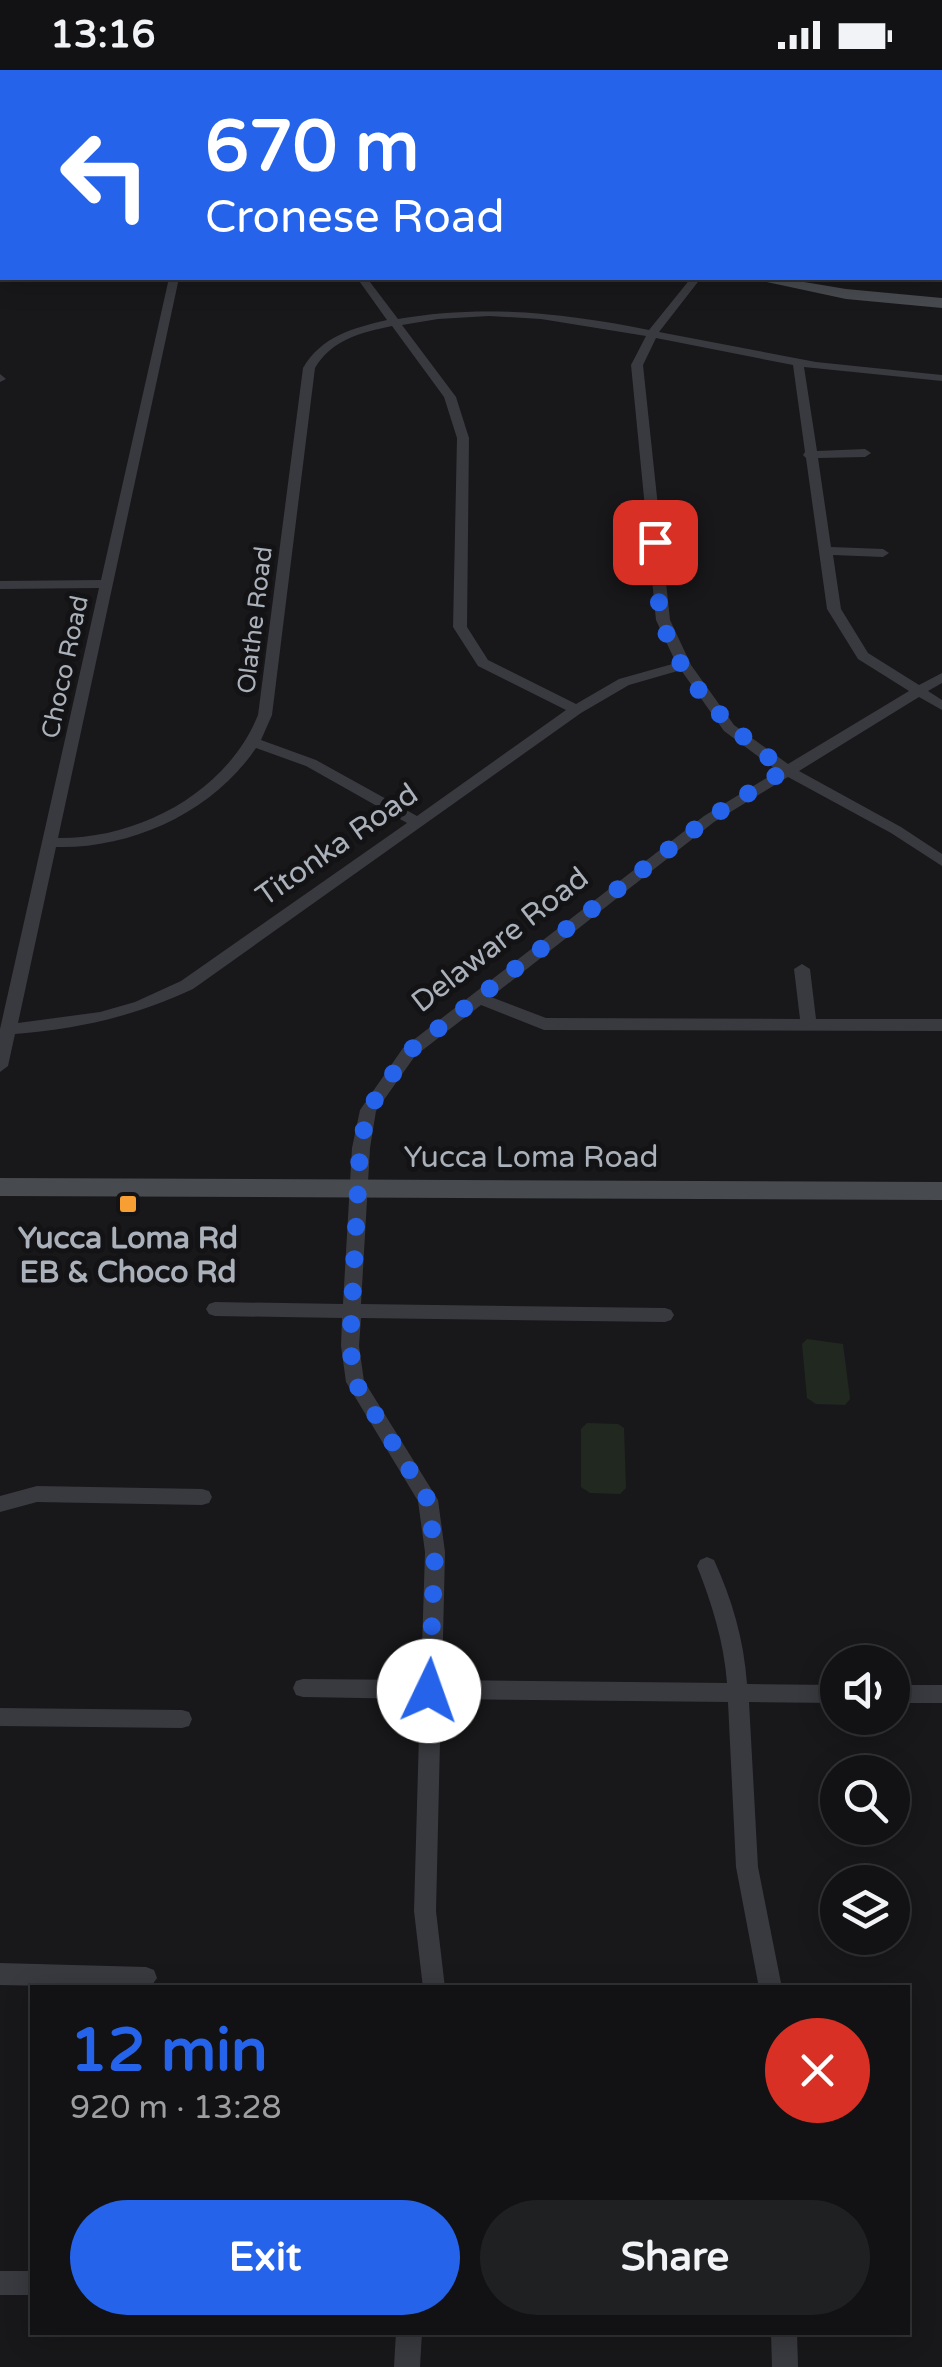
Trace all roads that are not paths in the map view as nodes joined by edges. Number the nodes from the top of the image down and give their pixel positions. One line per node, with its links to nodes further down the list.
1 (174, 280): 14 (street, Choco Road)
2 (364, 280): 6 (street)
3 (694, 280): 7 (street)
4 (767, 280): 5 (main road)
5 (942, 303)
6 (398, 321): 7 (street, Olathe Road); 20 (street); 21 (street, Olathe Road)
7 (653, 334): 8 (street, Olathe Road); 16 (street)
8 (798, 363): 9 (street, Olathe Road); 11 (street)
9 (942, 378)
10 (865, 453): 11 (street)
11 (809, 455): 12 (street)
12 (826, 551): 13 (street); 18 (street)
13 (883, 552)
14 (106, 584): 15 (street); 24 (street, Choco Road)
15 (0, 585)
16 (684, 665): 20 (street, Titonka Road); 22 (street)
17 (942, 677): 18 (street, Delaware Road)
18 (916, 692): 19 (street); 22 (street, Delaware Road)
19 (942, 706)
20 (576, 710): 23 (street, Titonka Road)
21 (256, 743): 23 (street); 24 (street)
22 (785, 770): 25 (street); 27 (street, Delaware Road)
23 (417, 822): 30 (street, Titonka Road)
24 (48, 842): 30 (street, Choco Road)
25 (942, 862)
26 (802, 969): 28 (street)
27 (479, 998): 28 (street); 33 (street, Delaware Road)
28 (810, 1025): 29 (street)
29 (942, 1025)
30 (8, 1029): 31 (street, Choco Road)
31 (0, 1066)
32 (0, 1187): 33 (main road, Yucca Loma Road)
33 (358, 1189): 34 (main road, Yucca Loma Road); 36 (street, Delaware Road)
34 (942, 1191)
35 (215, 1309): 36 (street)
36 (352, 1311): 37 (street); 42 (street, Delaware Road)
37 (665, 1315)
38 (202, 1497): 39 (street)
39 (0, 1504)
40 (707, 1566): 43 (street)
41 (303, 1688): 42 (street)
42 (429, 1691): 43 (street); 51 (street, Delaware Road)
43 (738, 1693): 44 (street); 52 (street)
44 (820, 1694)
45 (910, 1694): 46 (street)
46 (942, 1694)
47 (0, 1717): 48 (street)
48 (182, 1719)
49 (0, 1974): 50 (street)
50 (146, 1978)
51 (434, 1985)
52 (770, 1985)
53 (0, 2283): 54 (street)
54 (30, 2284)
55 (408, 2335): 57 (street)
56 (784, 2335): 58 (street)
57 (407, 2367)
58 (785, 2367)

